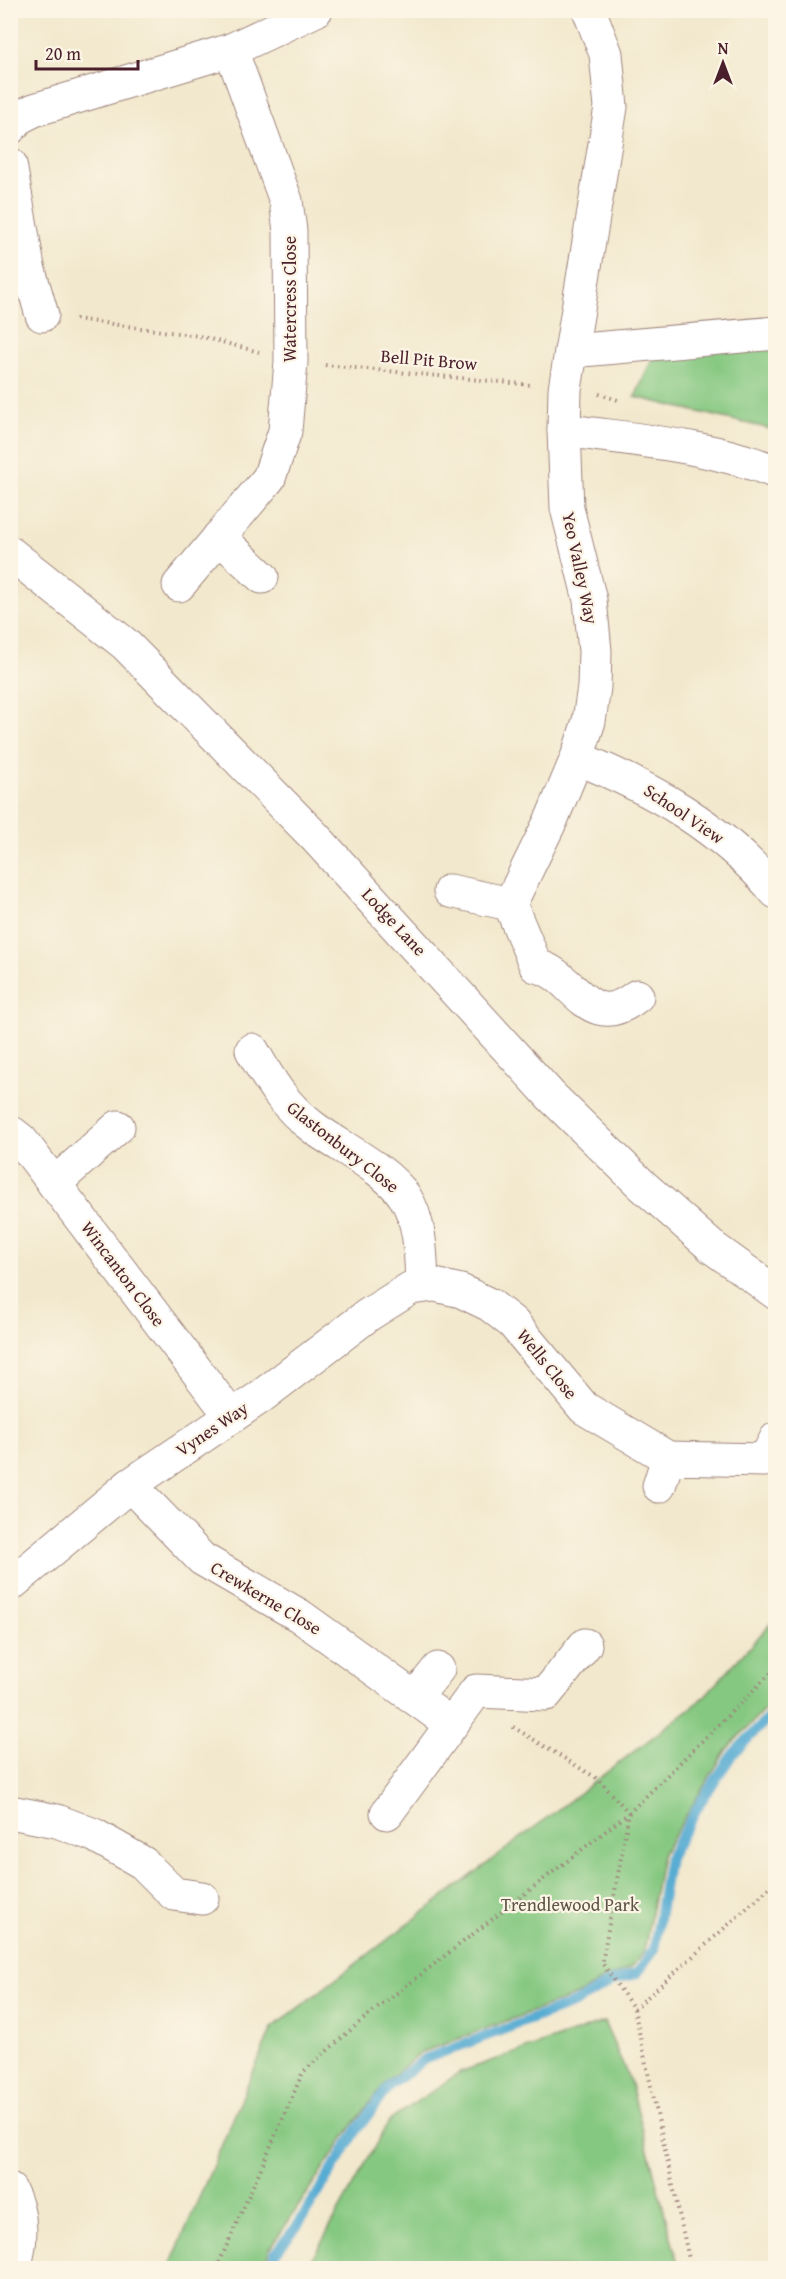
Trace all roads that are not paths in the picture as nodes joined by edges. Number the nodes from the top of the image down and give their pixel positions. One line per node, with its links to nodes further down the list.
1 (316, 10): 3 (street)
2 (589, 10): 9 (street, Yeo Valley Way)
3 (231, 50): 4 (street); 12 (street, Watercress Close)
4 (10, 128)
5 (10, 164): 6 (street)
6 (19, 269): 7 (street)
7 (42, 315)
8 (776, 333): 9 (street)
9 (571, 351): 10 (street, Yeo Valley Way)
10 (564, 430): 11 (street); 16 (street, Yeo Valley Way)
11 (776, 472)
12 (219, 537): 14 (street); 15 (street, Watercress Close)
13 (10, 553): 26 (street, Lodge Lane)
14 (262, 577)
15 (179, 585)
16 (577, 758): 18 (street, School View); 19 (street, Yeo Valley Way)
17 (450, 891): 19 (street)
18 (776, 892)
19 (510, 904): 20 (street)
20 (637, 996)
21 (252, 1050): 25 (street, Glastonbury Close)
22 (117, 1127): 24 (street)
23 (12, 1133): 24 (street, Wincanton Close)
24 (54, 1184): 27 (street, Wincanton Close)
25 (422, 1286): 27 (street, Vynes Way); 28 (street, Wells Close)
26 (776, 1293)
27 (231, 1416): 29 (street, Vynes Way)
28 (776, 1439)
29 (130, 1485): 30 (street, Vynes Way); 33 (street, Crewkerne Close)
30 (10, 1585)
31 (585, 1645): 34 (street)
32 (438, 1669): 33 (street)
33 (415, 1698): 34 (street, Crewkerne Close)
34 (451, 1724): 36 (street)
35 (10, 1812): 37 (street)
36 (387, 1813)
37 (181, 1901)
38 (10, 2190): 39 (street)
39 (14, 2268)

